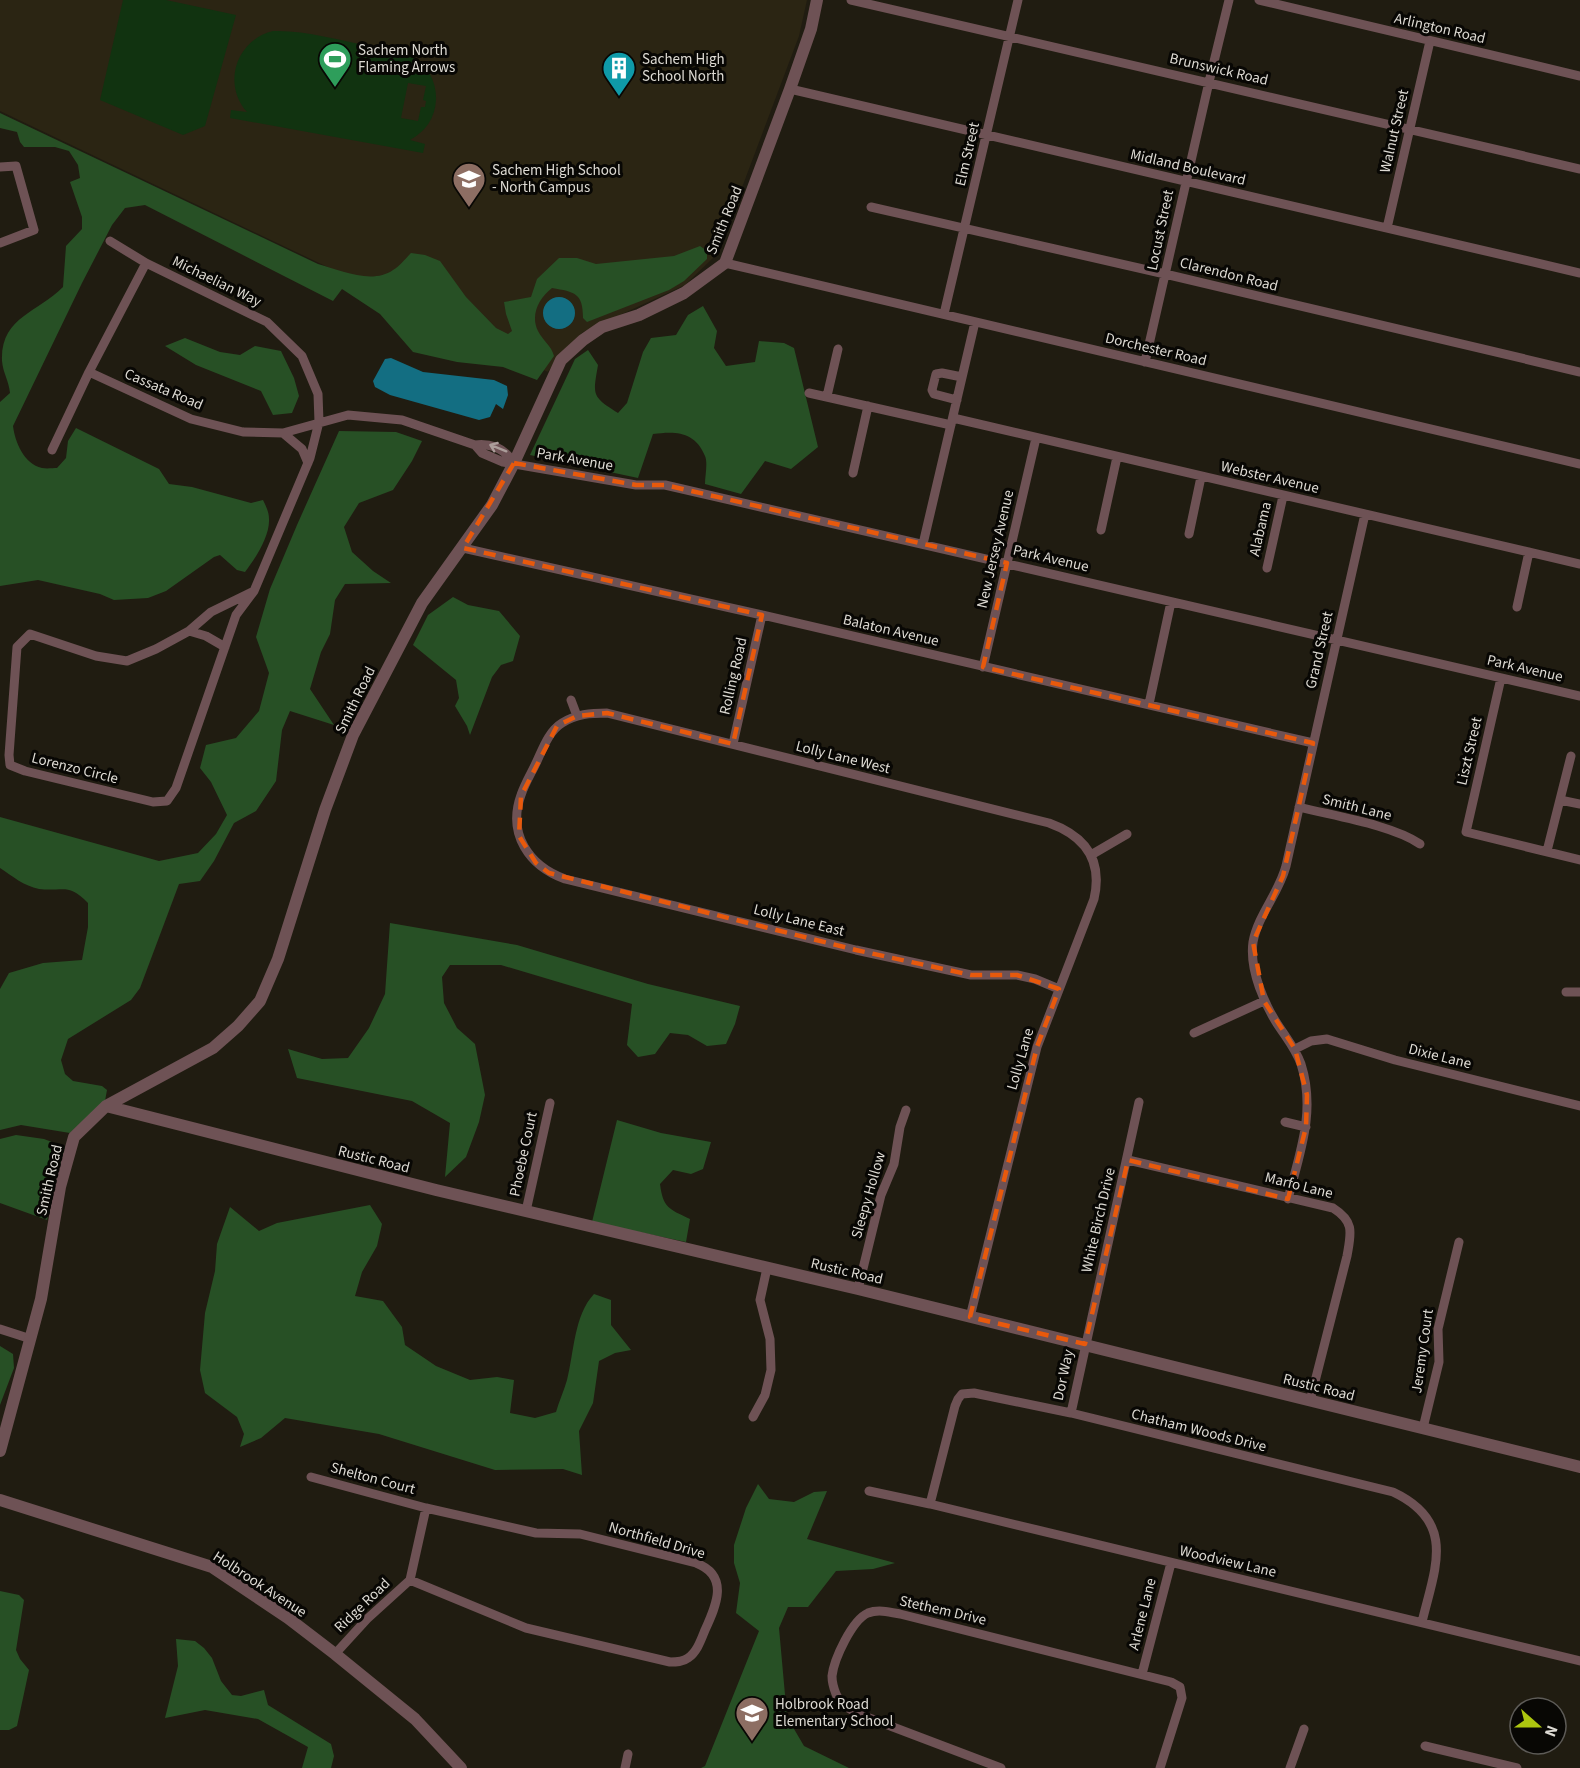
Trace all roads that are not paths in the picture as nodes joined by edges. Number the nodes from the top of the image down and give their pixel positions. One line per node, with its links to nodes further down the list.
1 (817, 0): 10 (street, Smith Road)
2 (851, 0): 6 (street, Brunswick Road)
3 (1018, 0): 6 (street, Elm Street)
4 (1229, 0): 9 (street, Locust Street)
5 (1259, 0): 7 (street, Arlington Road)
6 (1010, 36): 9 (street, Brunswick Road); 12 (street, Elm Street)
7 (1430, 41): 8 (street, Arlington Road); 11 (street, Walnut Street)
8 (1580, 76)
9 (1209, 81): 11 (street, Brunswick Road); 15 (street, Locust Street)
10 (790, 89): 12 (street, Midland Boulevard); 22 (street, Smith Road)
11 (1409, 129): 14 (street, Brunswick Road); 18 (street, Walnut Street)
12 (987, 136): 15 (street, Midland Boulevard); 17 (street, Elm Street)
13 (0, 167): 20 (street)
14 (1580, 169)
15 (1186, 182): 18 (street, Midland Boulevard); 24 (street, Locust Street)
16 (871, 207): 17 (street, Clarendon Road)
17 (966, 228): 24 (street, Clarendon Road); 25 (street, Elm Street)
18 (1387, 228): 23 (street, Midland Boulevard)
19 (110, 241): 21 (street, Michaelian Way)
20 (0, 243)
21 (146, 263): 29 (street); 36 (street, Michaelian Way)
22 (725, 263): 25 (street, Dorchester Road); 42 (street, Smith Road)
23 (1580, 273)
24 (1165, 274): 28 (street, Locust Street); 30 (street, Clarendon Road)
25 (944, 314): 26 (street, Dorchester Road)
26 (975, 322): 28 (street, Dorchester Road); 31 (street)
27 (838, 349): 33 (street)
28 (1145, 362): 44 (street, Dorchester Road)
29 (89, 372): 38 (street, Cassata Road); 40 (street)
30 (1580, 372)
31 (962, 377): 34 (street); 34 (street)
32 (809, 393): 33 (street, Webster Avenue)
33 (827, 396): 35 (street, Webster Avenue)
34 (957, 400): 37 (street)
35 (868, 406): 37 (street, Webster Avenue); 45 (street)
36 (319, 422): 38 (street, Cassata Road); 42 (street, Cassata Road); 43 (street, Lorenzo Circle)
37 (952, 422): 39 (street, Webster Avenue); 51 (street)
38 (283, 433): 43 (street)
39 (1036, 438): 41 (street, Webster Avenue); 54 (street, New Jersey Avenue)
40 (52, 450)
41 (1118, 457): 46 (street, Webster Avenue); 49 (street)
42 (514, 463): 51 (street, Park Avenue); 52 (street, Smith Road)
43 (308, 464): 57 (street, Lorenzo Circle)
44 (1580, 464)
45 (853, 473)
46 (1201, 477): 47 (street, Webster Avenue); 50 (street)
47 (1283, 496): 48 (street, Webster Avenue); 56 (street, Alabama)
48 (1365, 514): 53 (street, Webster Avenue); 62 (street, Grand Street)
49 (1101, 530)
50 (1189, 534)
51 (922, 544): 54 (street, Park Avenue)
52 (463, 548): 60 (street, Balaton Avenue); 90 (street, Smith Road)
53 (1529, 552): 55 (street, Webster Avenue); 59 (street)
54 (1007, 563): 58 (street, Park Avenue); 64 (street, New Jersey Avenue)
55 (1580, 564)
56 (1267, 568)
57 (254, 591): 61 (street, Lorenzo Circle); 63 (street, Lorenzo Circle)
58 (1171, 602): 62 (street, Park Avenue); 68 (street)
59 (1517, 607)
60 (762, 615): 64 (street, Balaton Avenue); 71 (street, Rolling Road)
61 (189, 631): 63 (street); 63 (street, Lorenzo Circle)
62 (1337, 641): 65 (street, Park Avenue); 70 (street, Grand Street)
63 (225, 647)
64 (983, 667): 68 (street, Balaton Avenue)
65 (1501, 678): 66 (street, Park Avenue); 79 (street, Liszt Street)
66 (1580, 696)
67 (571, 700): 69 (street)
68 (1149, 704): 70 (street, Balaton Avenue)
69 (577, 716): 71 (street, Lolly Lane West); 82 (street, Lolly Lane East)
70 (1313, 743): 73 (street, Grand Street)
71 (733, 744): 80 (street, Lolly Lane West)
72 (1571, 756): 74 (street)
73 (1302, 793): 76 (street, Smith Lane)
74 (1560, 800): 75 (street); 79 (street)
75 (1580, 804)
76 (1299, 807): 78 (street, Smith Lane); 85 (street)
77 (1127, 834): 80 (street)
78 (1420, 844)
79 (1547, 851): 81 (street)
80 (1091, 855): 82 (street, Lolly Lane)
81 (1580, 860)
82 (1059, 989): 101 (street, Lolly Lane)
83 (1566, 992): 84 (street)
84 (1580, 992)
85 (1264, 1001): 86 (street); 87 (street)
86 (1194, 1033)
87 (1295, 1049): 91 (street, Dixie Lane); 94 (street)
88 (1139, 1102): 95 (street, White Birch Drive)
89 (550, 1104): 97 (street, Phoebe Court)
90 (106, 1106): 97 (street, Rustic Road); 103 (street, Smith Road)
91 (1580, 1106)
92 (906, 1110): 100 (street, Sleepy Hollow)
93 (1285, 1122): 94 (street)
94 (1306, 1127): 96 (street)
95 (1128, 1161): 96 (street, Marfo Lane); 104 (street, White Birch Drive)
96 (1288, 1198): 105 (street, Marfo Lane)
97 (526, 1211): 99 (street, Rustic Road)
98 (1459, 1242): 108 (street, Jeremy Court)
99 (767, 1268): 100 (street, Rustic Road); 107 (street)
100 (858, 1289): 101 (street, Rustic Road)
101 (970, 1317): 104 (street, Rustic Road)
102 (0, 1329): 103 (street)
103 (31, 1339): 109 (street, Smith Road)
104 (1085, 1344): 105 (street, Rustic Road); 106 (street, Dor Way)
105 (1310, 1401): 108 (street, Rustic Road)
106 (1071, 1413): 114 (street, Chatham Woods Drive); 118 (street, Chatham Woods Drive)
107 (753, 1417)
108 (1423, 1428): 110 (street, Rustic Road)
109 (0, 1451)
110 (1580, 1467)
111 (312, 1477): 115 (street, Shelton Court)
112 (869, 1491): 114 (street, Woodview Lane)
113 (0, 1500): 119 (street, Holbrook Avenue)
114 (930, 1504): 116 (street, Woodview Lane)
115 (426, 1508): 117 (street, Ridge Road); 117 (street, Northfield Drive)
116 (1170, 1563): 118 (street, Woodview Lane); 121 (street, Arlene Lane)
117 (410, 1580): 119 (street, Ridge Road)
118 (1422, 1622): 120 (street, Woodview Lane)
119 (335, 1654): 125 (street, Holbrook Avenue)
120 (1580, 1661)
121 (1142, 1674): 127 (street, Stethem Drive); 128 (street, Stethem Drive)
122 (1304, 1729): 129 (street)
123 (1425, 1746): 130 (street)
124 (628, 1754): 126 (street)
125 (461, 1768)
126 (625, 1768)
127 (1001, 1768)
128 (1160, 1768)
129 (1290, 1768)
130 (1517, 1768)

